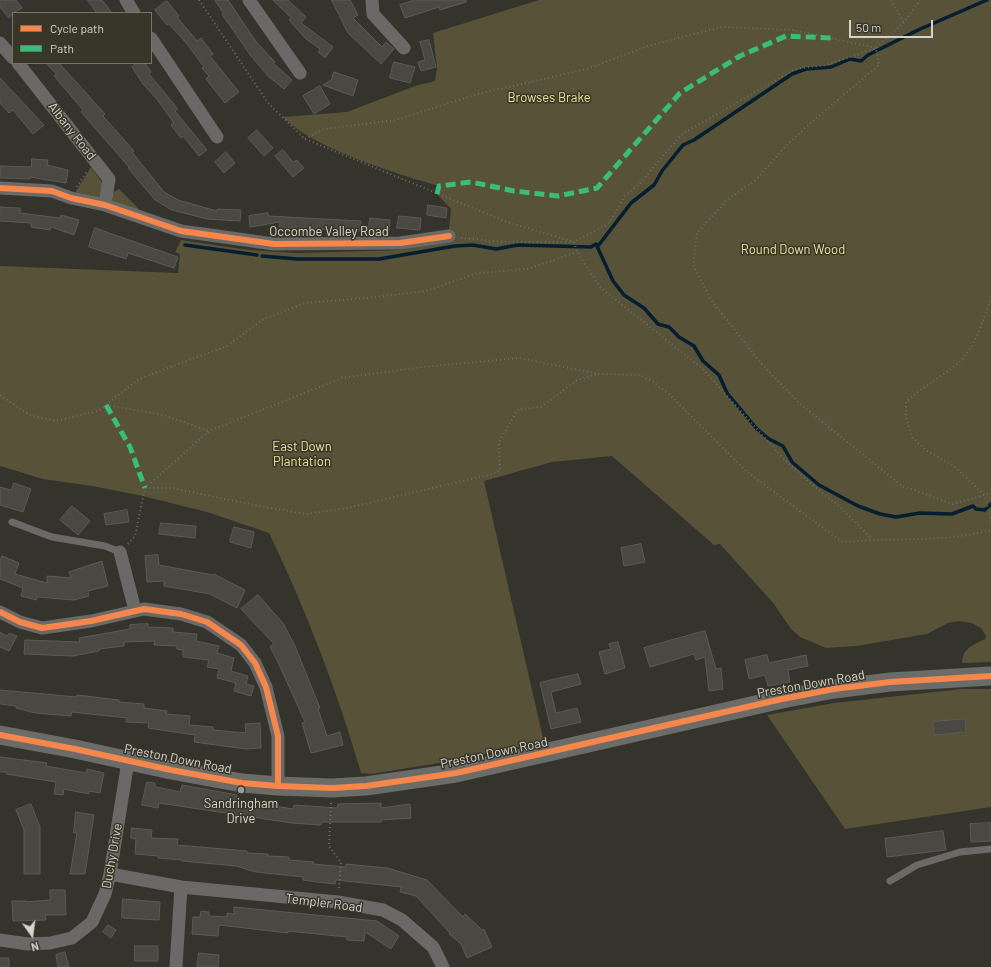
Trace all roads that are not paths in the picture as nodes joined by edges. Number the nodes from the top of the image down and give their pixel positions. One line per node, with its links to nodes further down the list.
1 (126, 0): 4 (street)
2 (250, 0): 10 (street)
3 (372, 0): 7 (street)
4 (133, 12)
5 (152, 40): 11 (street)
6 (0, 43): 8 (street)
7 (404, 48)
8 (12, 57)
9 (19, 64): 13 (street, Albany Road)
10 (300, 73)
11 (217, 137)
12 (0, 188): 13 (street, Occombe Valley Road)
13 (105, 205): 14 (street, Occombe Valley Road)
14 (449, 236)
15 (12, 522): 16 (lane)
16 (120, 552): 17 (street)
17 (135, 610): 18 (street); 22 (street)
18 (0, 612)
19 (991, 676): 22 (street, Preston Down Road)
20 (0, 735): 21 (street, Preston Down Road)
21 (128, 761): 22 (street, Preston Down Road); 24 (street, Duchy Drive)
22 (278, 786)
23 (991, 849): 25 (lane)
24 (110, 874): 26 (street, Templer Road); 27 (street, Duchy Drive)
25 (890, 881)
26 (182, 887): 28 (street); 29 (street, Templer Road)
27 (0, 940)
28 (176, 967)
29 (443, 967)

